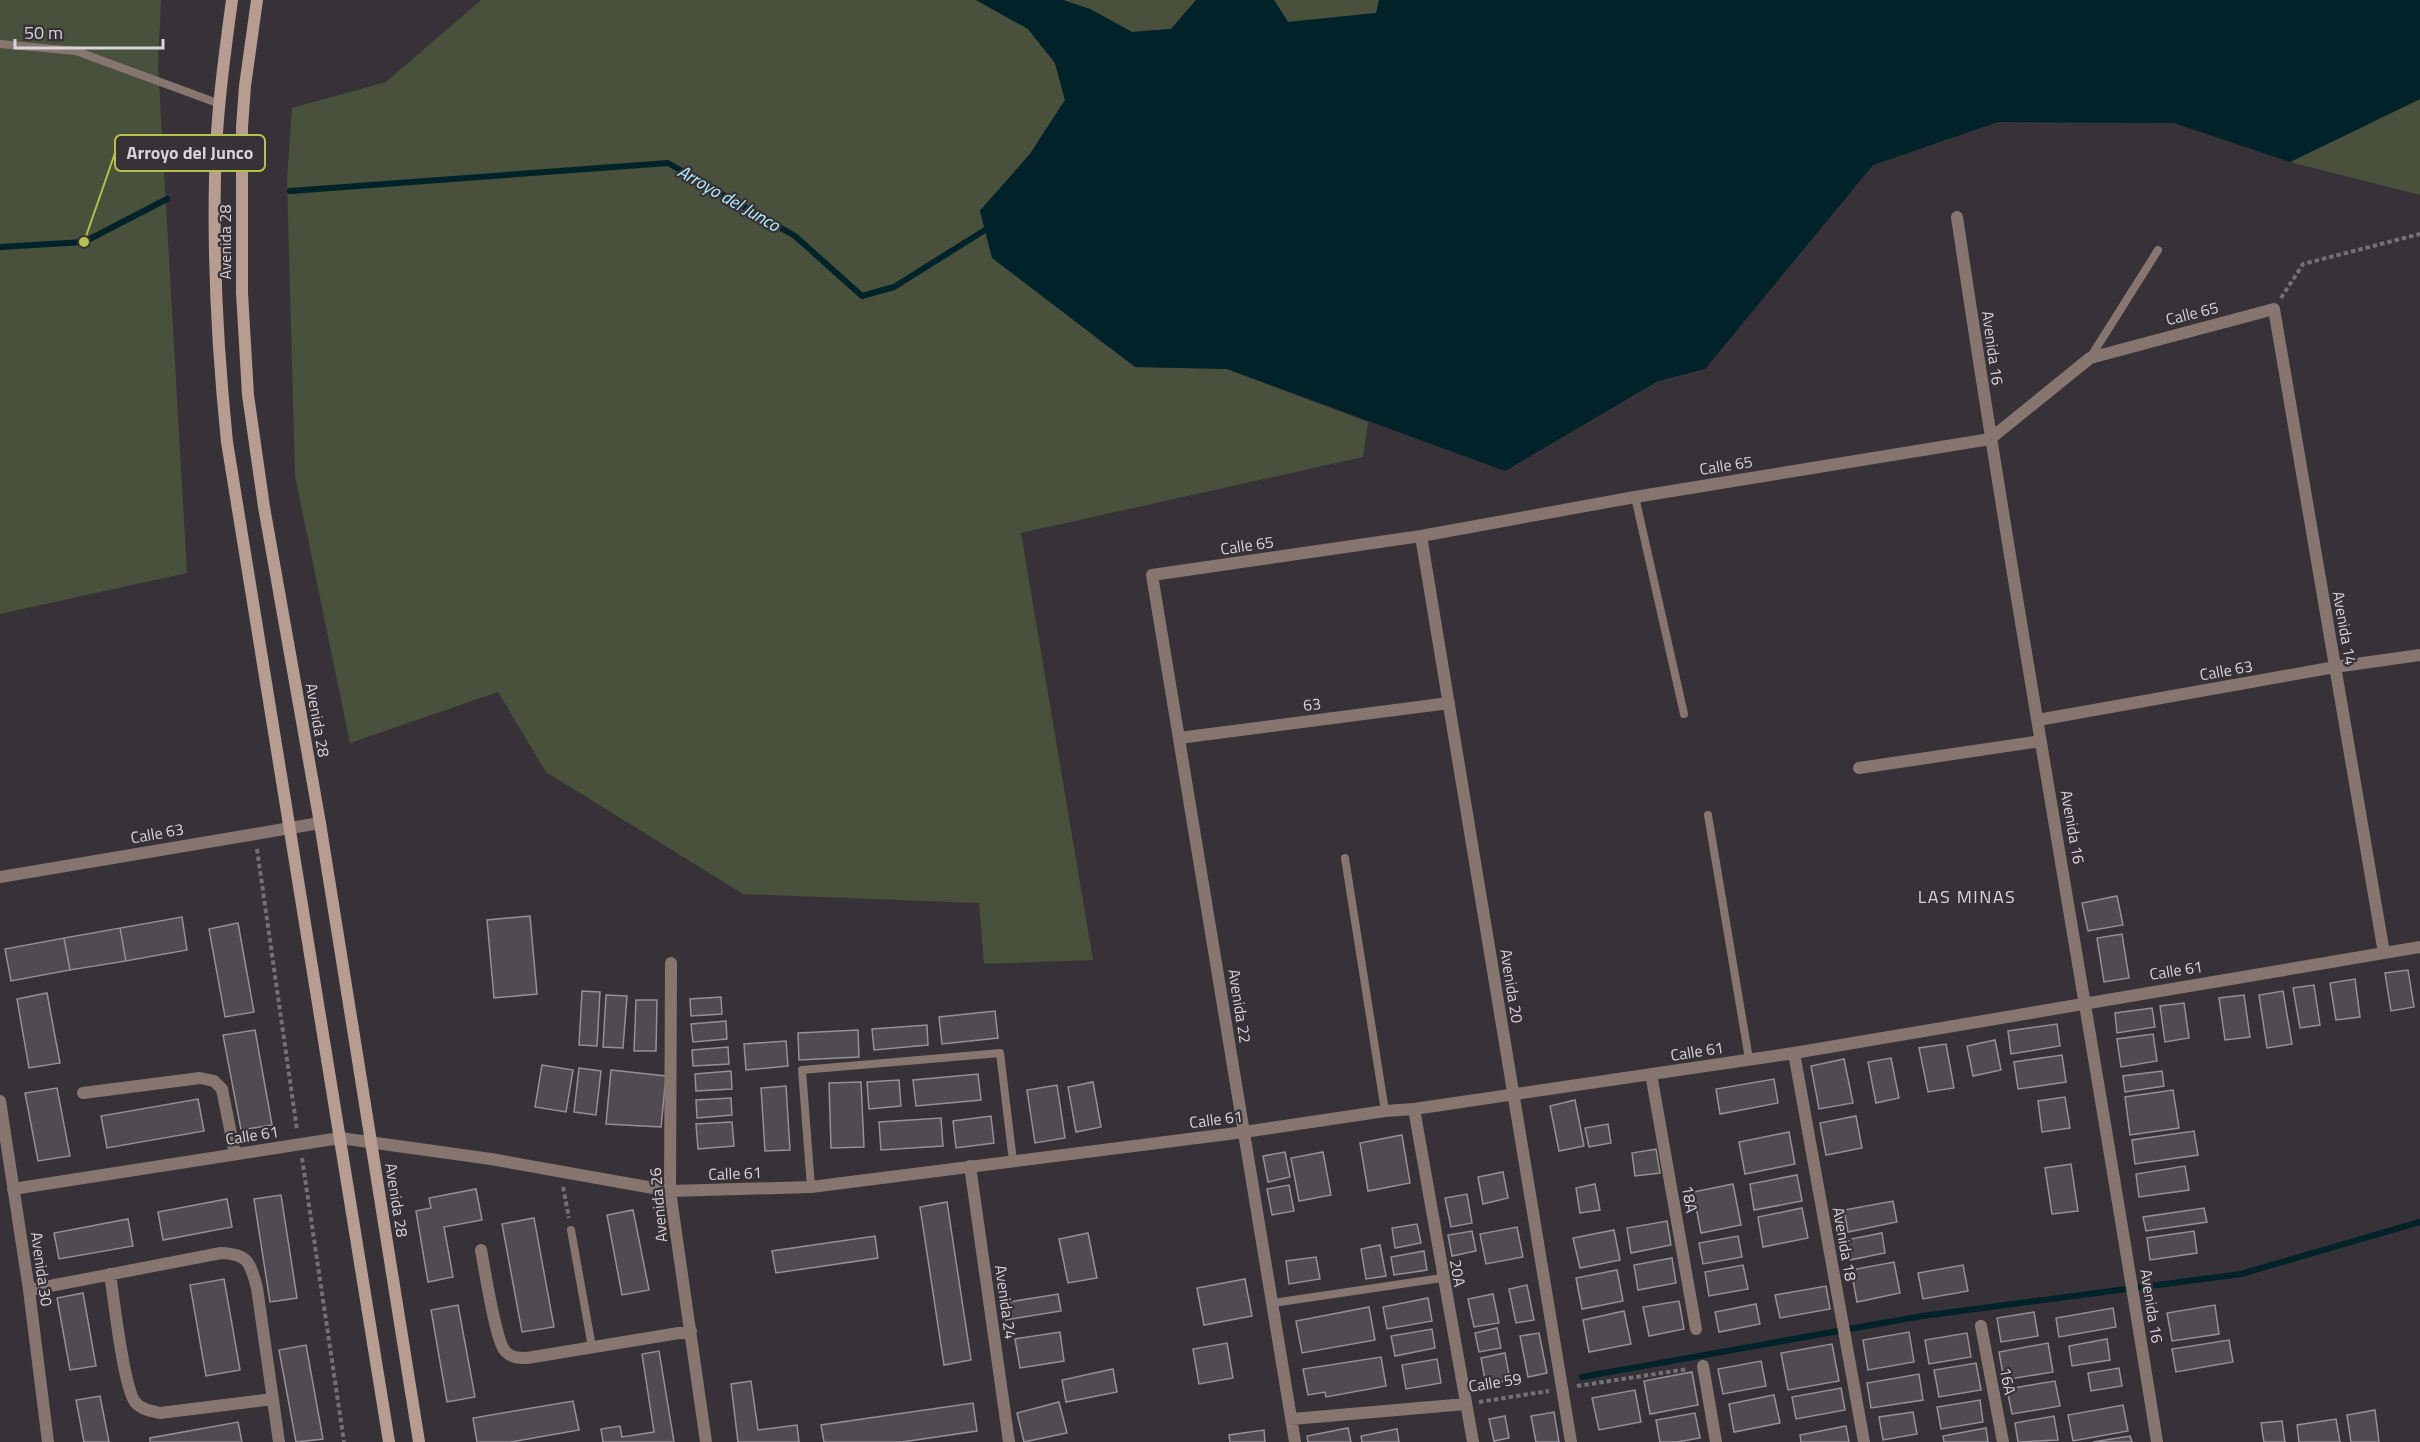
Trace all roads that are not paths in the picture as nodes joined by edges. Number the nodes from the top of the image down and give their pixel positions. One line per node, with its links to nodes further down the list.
1 (232, 0): 4 (main road, Avenida 28)
2 (257, 0): 22 (main road, Avenida 28)
3 (0, 44): 4 (lane)
4 (220, 104): 23 (main road, Avenida 28)
5 (1957, 217): 9 (street, Avenida 16)
6 (2158, 250): 8 (lane)
7 (2274, 309): 8 (street, Calle 65); 14 (street, Avenida 14)
8 (2090, 358): 9 (street, Calle 65)
9 (1990, 439): 10 (street, Calle 65); 17 (street, Avenida 16)
10 (1635, 497): 11 (street, Calle 65); 16 (lane)
11 (1421, 536): 12 (street, Calle 65); 15 (street, Avenida 20)
12 (1152, 576): 18 (street, Avenida 22)
13 (2420, 655): 14 (street, Calle 63)
14 (2335, 667): 17 (street, Calle 63); 27 (street, Avenida 14)
15 (1449, 704): 18 (street, 63); 34 (street, Avenida 20)
16 (1684, 714)
17 (2038, 720): 19 (street, Avenida 16)
18 (1179, 738): 38 (street, Avenida 22)
19 (2041, 741): 20 (street); 29 (street, Avenida 16)
20 (1859, 768)
21 (1708, 815): 31 (lane)
22 (320, 823): 23 (street, Calle 63); 40 (main road, Avenida 28)
23 (291, 828): 25 (street, Calle 63); 39 (main road, Avenida 28)
24 (1345, 858): 37 (lane)
25 (0, 877)
26 (2420, 947): 27 (street, Calle 61)
27 (2384, 953): 29 (street, Calle 61)
28 (671, 963): 46 (street, Avenida 26)
29 (2086, 1002): 30 (street, Calle 61); 73 (street, Avenida 16)
30 (1794, 1053): 31 (street, Calle 61); 71 (street, Avenida 18)
31 (1749, 1059): 32 (street, Calle 61)
32 (1651, 1074): 34 (street, Calle 61); 54 (street, 18A)
33 (83, 1093): 41 (street)
34 (1513, 1094): 36 (street, Calle 61); 69 (street, Avenida 20)
35 (0, 1101): 45 (street, Avenida 30)
36 (1414, 1109): 37 (street, Calle 61); 50 (street, 20A)
37 (1385, 1111): 38 (street, Calle 61)
38 (1245, 1132): 42 (street, Calle 61); 52 (street, Avenida 22)
39 (340, 1138): 40 (street, Calle 61); 41 (street, Calle 61); 63 (main road, Avenida 28)
40 (371, 1141): 46 (street, Calle 61); 64 (main road, Avenida 28)
41 (235, 1154): 45 (street, Calle 61)
42 (1014, 1161): 43 (street, Calle 61); 44 (lane)
43 (970, 1166): 44 (street, Calle 61); 66 (street, Avenida 24)
44 (811, 1187): 46 (street, Calle 61)
45 (13, 1189): 51 (street, Avenida 30)
46 (670, 1191): 55 (street, Avenida 26)
47 (571, 1230): 56 (lane)
48 (481, 1250): 56 (street)
49 (110, 1274): 51 (street); 58 (street); 58 (street)
50 (1442, 1278): 52 (lane); 59 (street, 20A)
51 (28, 1290): 61 (street, Avenida 30)
52 (1273, 1303): 60 (street, Avenida 22)
53 (1981, 1326): 72 (street, 16A)
54 (1696, 1329)
55 (691, 1330): 56 (street); 65 (street, Avenida 26)
56 (592, 1347)
57 (1703, 1366): 70 (street)
58 (273, 1399): 62 (street)
59 (1466, 1404): 60 (street, Calle 59); 68 (street, 20A)
60 (1292, 1419): 67 (street, Avenida 22)
61 (48, 1442)
62 (279, 1442)
63 (388, 1442)
64 (419, 1442)
65 (706, 1442)
66 (1009, 1442)
67 (1296, 1442)
68 (1473, 1442)
69 (1571, 1442)
70 (1716, 1442)
71 (1864, 1442)
72 (2003, 1442)
73 (2157, 1442)

